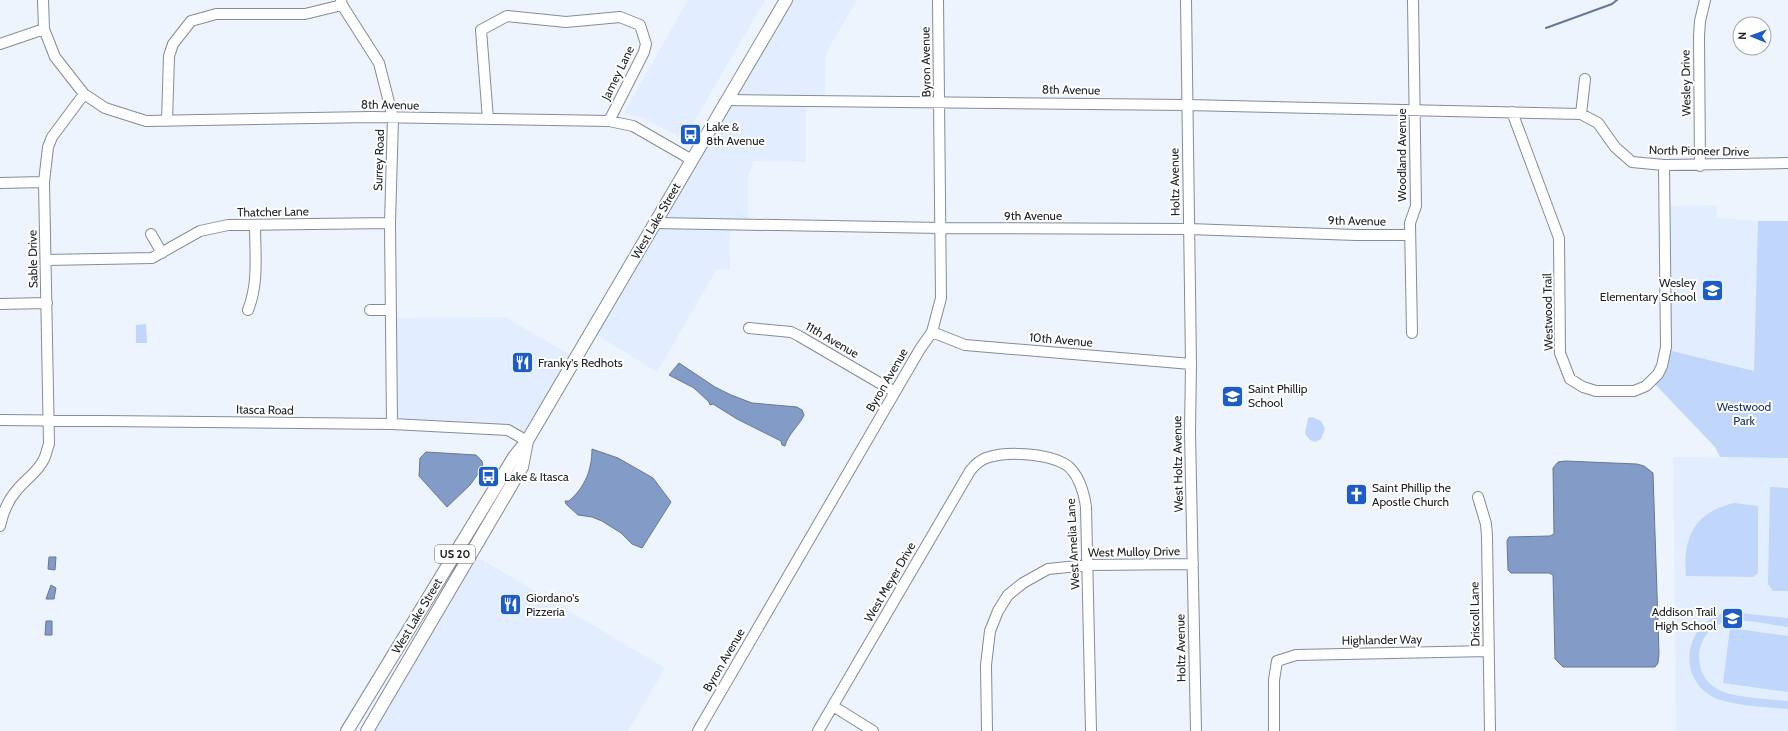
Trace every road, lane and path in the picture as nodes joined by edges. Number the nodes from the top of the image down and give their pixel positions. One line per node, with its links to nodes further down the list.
1 (43, 0): 8 (street)
2 (786, 0): 12 (main road, West Lake Street / US 20)
3 (938, 0): 13 (street, Byron Avenue)
4 (1186, 0): 14 (street, Holtz Avenue)
5 (1414, 0): 15 (street, Woodland Avenue)
6 (1705, 0): 25 (street, Wesley Drive)
7 (342, 3): 18 (street, Surrey Road); 20 (street)
8 (44, 29): 9 (street); 11 (street)
9 (0, 44)
10 (1585, 79): 17 (street)
11 (84, 94): 20 (street, 8th Avenue); 26 (street, Sable Drive)
12 (727, 100): 13 (street, 8th Avenue); 22 (main road, West Lake Street / US 20)
13 (940, 102): 14 (street, 8th Avenue); 31 (street, Byron Avenue)
14 (1187, 105): 15 (street, 8th Avenue); 32 (street, Holtz Avenue)
15 (1415, 110): 16 (street, North Pioneer Drive); 34 (street, Woodland Avenue)
16 (1512, 112): 17 (street, North Pioneer Drive); 24 (street, Westwood Trail)
17 (1581, 114): 24 (street, North Pioneer Drive)
18 (393, 118): 19 (street, 8th Avenue); 20 (street, 8th Avenue); 28 (street, Surrey Road)
19 (488, 120): 21 (street, 8th Avenue); 21 (street, Jamey Lane)
20 (167, 121)
21 (609, 121): 22 (street, 8th Avenue)
22 (692, 160): 29 (main road, West Lake Street / US 20)
23 (1788, 163): 25 (street, North Pioneer Drive)
24 (1664, 165): 25 (street, North Pioneer Drive)
25 (1700, 166)
26 (44, 182): 27 (street); 36 (street, Sable Drive)
27 (0, 183)
28 (390, 223): 30 (street, Thatcher Lane); 41 (street, Surrey Road)
29 (655, 223): 31 (street, 9th Avenue); 50 (main road, West Lake Street / US 20)
30 (255, 225): 35 (street, Thatcher Lane); 39 (street)
31 (941, 228): 32 (street, 9th Avenue); 43 (street, Byron Avenue)
32 (1189, 229): 34 (street, 9th Avenue); 45 (street, Holtz Avenue)
33 (151, 234): 35 (street)
34 (1410, 235): 44 (street, Woodland Avenue)
35 (162, 253): 36 (street, Thatcher Lane)
36 (46, 260): 37 (street, Sable Drive)
37 (47, 303): 38 (street); 48 (street, Sable Drive)
38 (0, 304)
39 (248, 310)
40 (370, 310): 41 (street)
41 (391, 310): 49 (street, Surrey Road)
42 (750, 328): 46 (street, 11th Avenue)
43 (932, 332): 45 (street, 10th Avenue); 46 (street, Byron Avenue)
44 (1412, 333)
45 (1191, 364): 54 (street, West Holtz Avenue)
46 (895, 392): 60 (street, Byron Avenue)
47 (0, 420): 48 (street, Itasca Road)
48 (48, 421): 49 (street, Itasca Road); 53 (street, Sable Drive)
49 (392, 424): 50 (street, Itasca Road)
50 (527, 442): 58 (main road, West Lake Street / US 20); 59 (main road, West Lake Street / US 20)
51 (970, 472): 55 (street, West Amelia Lane); 57 (street, West Meyer Drive)
52 (1478, 497): 56 (street, Driscoll Lane)
53 (0, 526)
54 (1193, 564): 55 (street, West Mulloy Drive); 65 (street, Holtz Avenue)
55 (1088, 565): 63 (street, West Mulloy Drive); 64 (street, West Amelia Lane)
56 (1488, 651): 66 (street, Highlander Way); 67 (street, Driscoll Lane)
57 (833, 706): 61 (street, West Meyer Drive); 62 (street)
58 (347, 731)
59 (367, 731)
60 (698, 731)
61 (818, 731)
62 (873, 731)
63 (987, 731)
64 (1091, 731)
65 (1196, 731)
66 (1274, 731)
67 (1490, 731)

